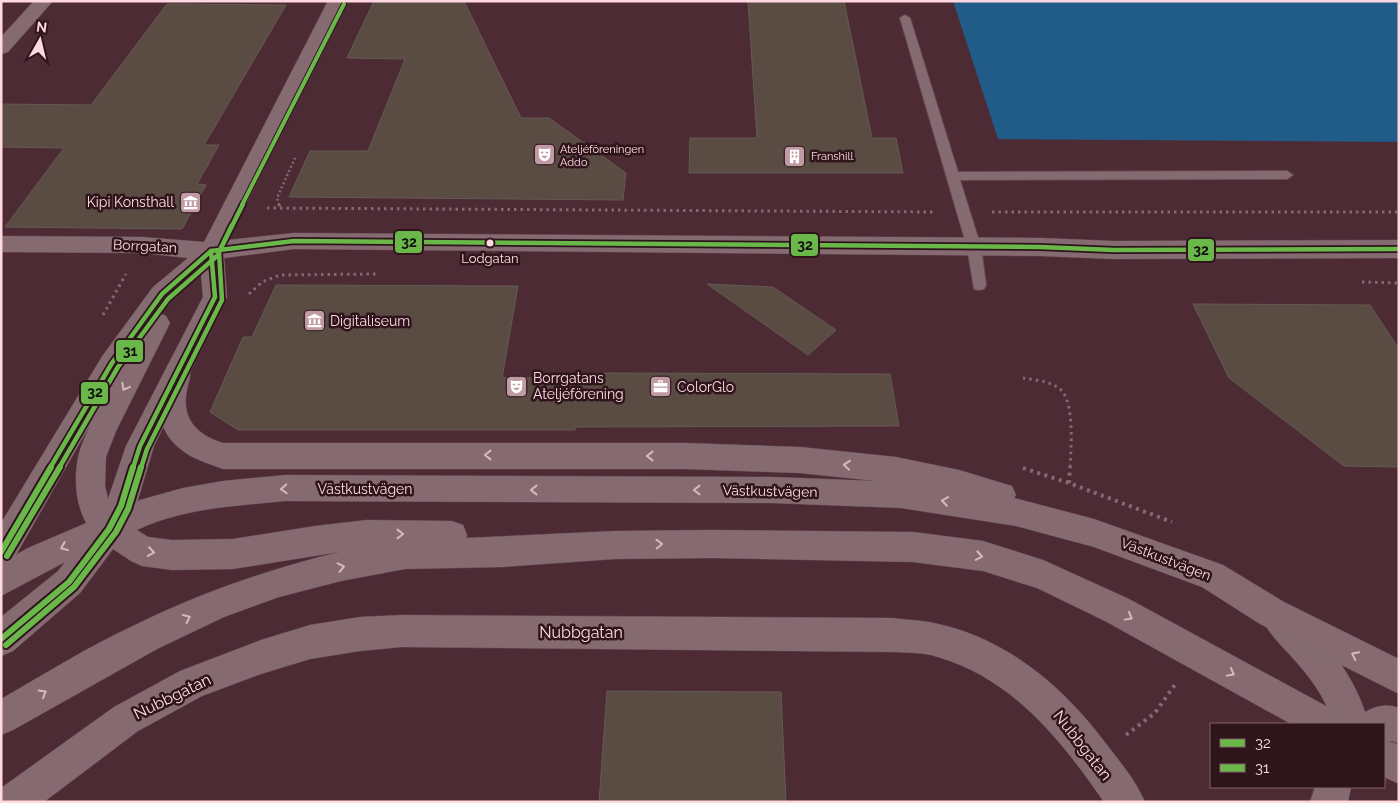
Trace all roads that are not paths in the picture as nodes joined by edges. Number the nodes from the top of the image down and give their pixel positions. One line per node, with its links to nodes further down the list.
1 (44, 1): 4 (street)
2 (336, 1): 10 (street)
3 (905, 18): 6 (lane)
4 (1, 48)
5 (1287, 175): 6 (lane)
6 (953, 176): 8 (lane)
7 (1, 244): 10 (street, Borrgatan)
8 (974, 247): 9 (street, Borrgatan); 10 (street, Borrgatan); 11 (lane)
9 (1399, 249)
10 (211, 251): 12 (street); 13 (street)
11 (978, 285)
12 (162, 294): 14 (street, one-way to 14); 17 (street)
13 (178, 371): 14 (street); 15 (street, one-way to 13)
14 (109, 529): 15 (street, Västkustvägen, one-way to 14); 16 (street, one-way to 16); 18 (street, Västkustvägen, one-way to 18); 20 (street)
15 (1094, 533): 19 (street, Västkustvägen)
16 (616, 545): 22 (street, one-way to 16); 23 (street, one-way to 23)
17 (1, 552)
18 (1, 581)
19 (1272, 612): 21 (street, Västkustvägen, one-way to 19); 24 (street)
20 (1, 638)
21 (1399, 677)
22 (1, 718)
23 (1323, 723)
24 (1351, 723)
25 (1385, 724): 26 (street)
26 (1399, 726)
27 (1385, 758): 28 (street)
28 (1399, 766)
29 (1333, 788): 32 (street)
30 (13, 802): 31 (street, Nubbgatan)
31 (1126, 802)
32 (1329, 802)

